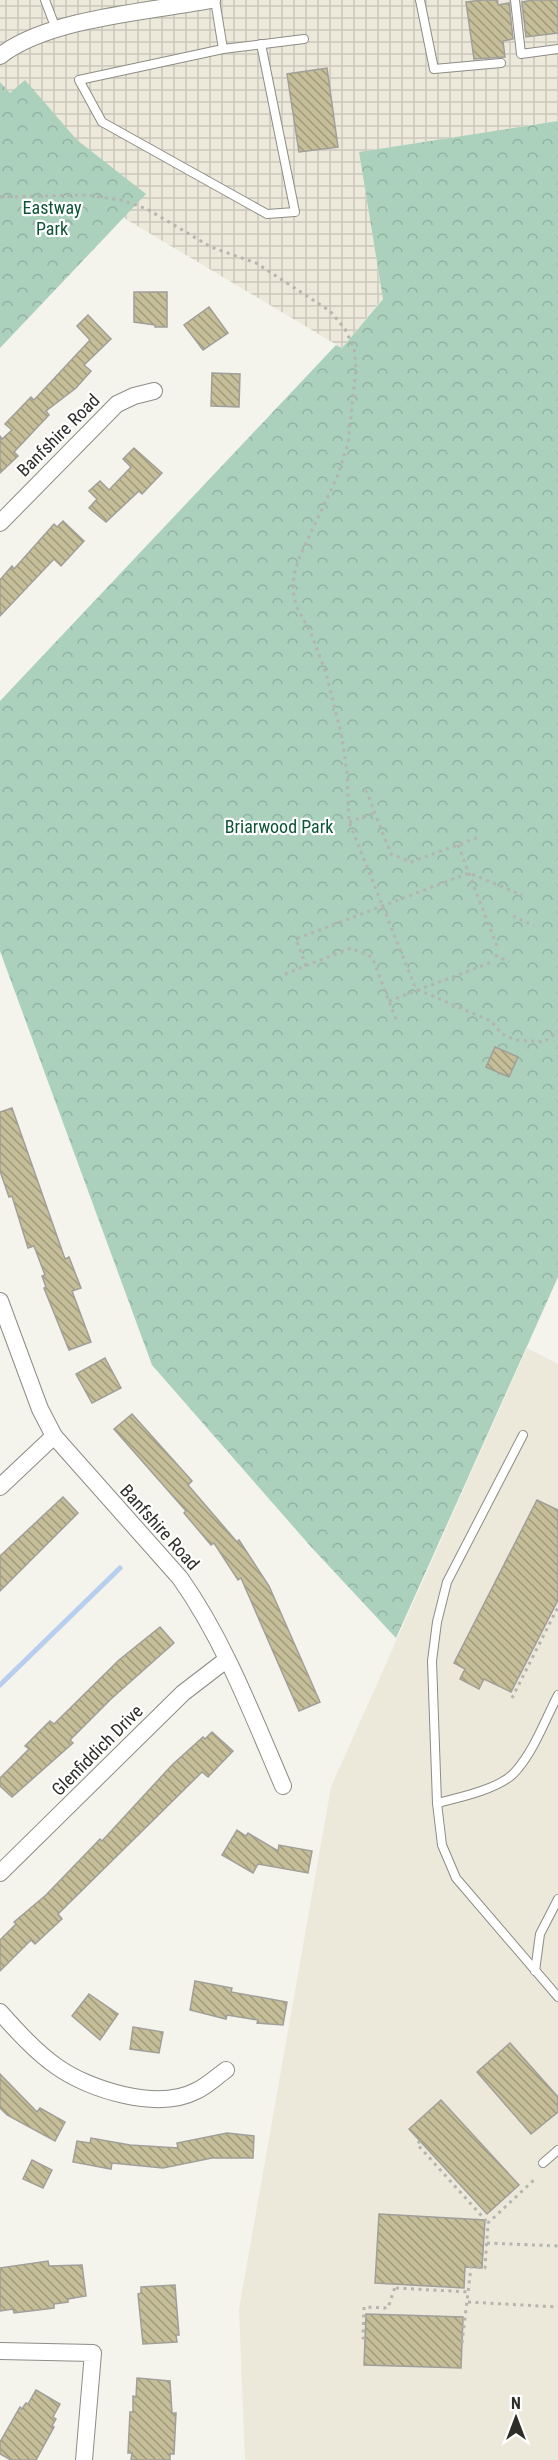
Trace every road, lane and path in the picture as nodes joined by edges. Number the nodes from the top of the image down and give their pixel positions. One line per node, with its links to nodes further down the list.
1 (45, 0): 5 (lane)
2 (213, 0): 5 (street); 9 (lane)
3 (420, 0): 11 (lane)
4 (515, 0): 8 (lane)
5 (56, 29): 10 (street)
6 (304, 39): 7 (lane)
7 (261, 44): 9 (lane); 9 (lane)
8 (558, 49)
9 (223, 50)
10 (0, 56)
11 (501, 63)
12 (0, 197): 17 (path)
13 (154, 391): 14 (street, Banfshire Road)
14 (0, 523)
15 (366, 790): 16 (path)
16 (375, 813): 17 (path); 19 (path)
17 (349, 822): 22 (path)
18 (479, 837): 19 (path)
19 (458, 845): 20 (path)
20 (469, 873): 21 (path); 22 (path); 25 (path)
21 (522, 895)
22 (382, 906): 29 (path); 31 (path)
23 (513, 916): 24 (path)
24 (534, 926)
25 (498, 949)
26 (495, 955): 28 (path)
27 (492, 962): 31 (path)
28 (508, 962)
29 (306, 966): 30 (path); 32 (path)
30 (285, 974)
31 (416, 989): 32 (path); 34 (path)
32 (389, 1001): 33 (path)
33 (397, 1022)
34 (558, 1031)
35 (0, 1301): 37 (street, Banfshire Road)
36 (523, 1435): 44 (lane)
37 (54, 1436): 38 (street); 40 (street, Banfshire Road)
38 (0, 1487)
39 (558, 1607): 42 (path)
40 (226, 1660): 43 (street, Banfshire Road); 45 (street, Glenfiddich Drive)
41 (558, 1695): 44 (lane)
42 (512, 1698)
43 (283, 1786)
44 (437, 1803): 47 (lane)
45 (0, 1873)
46 (558, 1899): 47 (lane)
47 (535, 1971): 48 (lane)
48 (558, 1997)
49 (0, 2012): 50 (street)
50 (226, 2070)
51 (420, 2141): 55 (path)
52 (558, 2150): 53 (lane)
53 (543, 2163)
54 (534, 2179): 55 (path)
55 (488, 2223): 56 (path)
56 (487, 2243): 57 (path); 58 (path)
57 (558, 2246)
58 (469, 2292): 59 (path); 61 (path)
59 (468, 2302): 60 (path); 62 (path)
60 (558, 2307)
61 (365, 2338)
62 (462, 2343)
63 (0, 2351): 64 (street)
64 (84, 2460)

